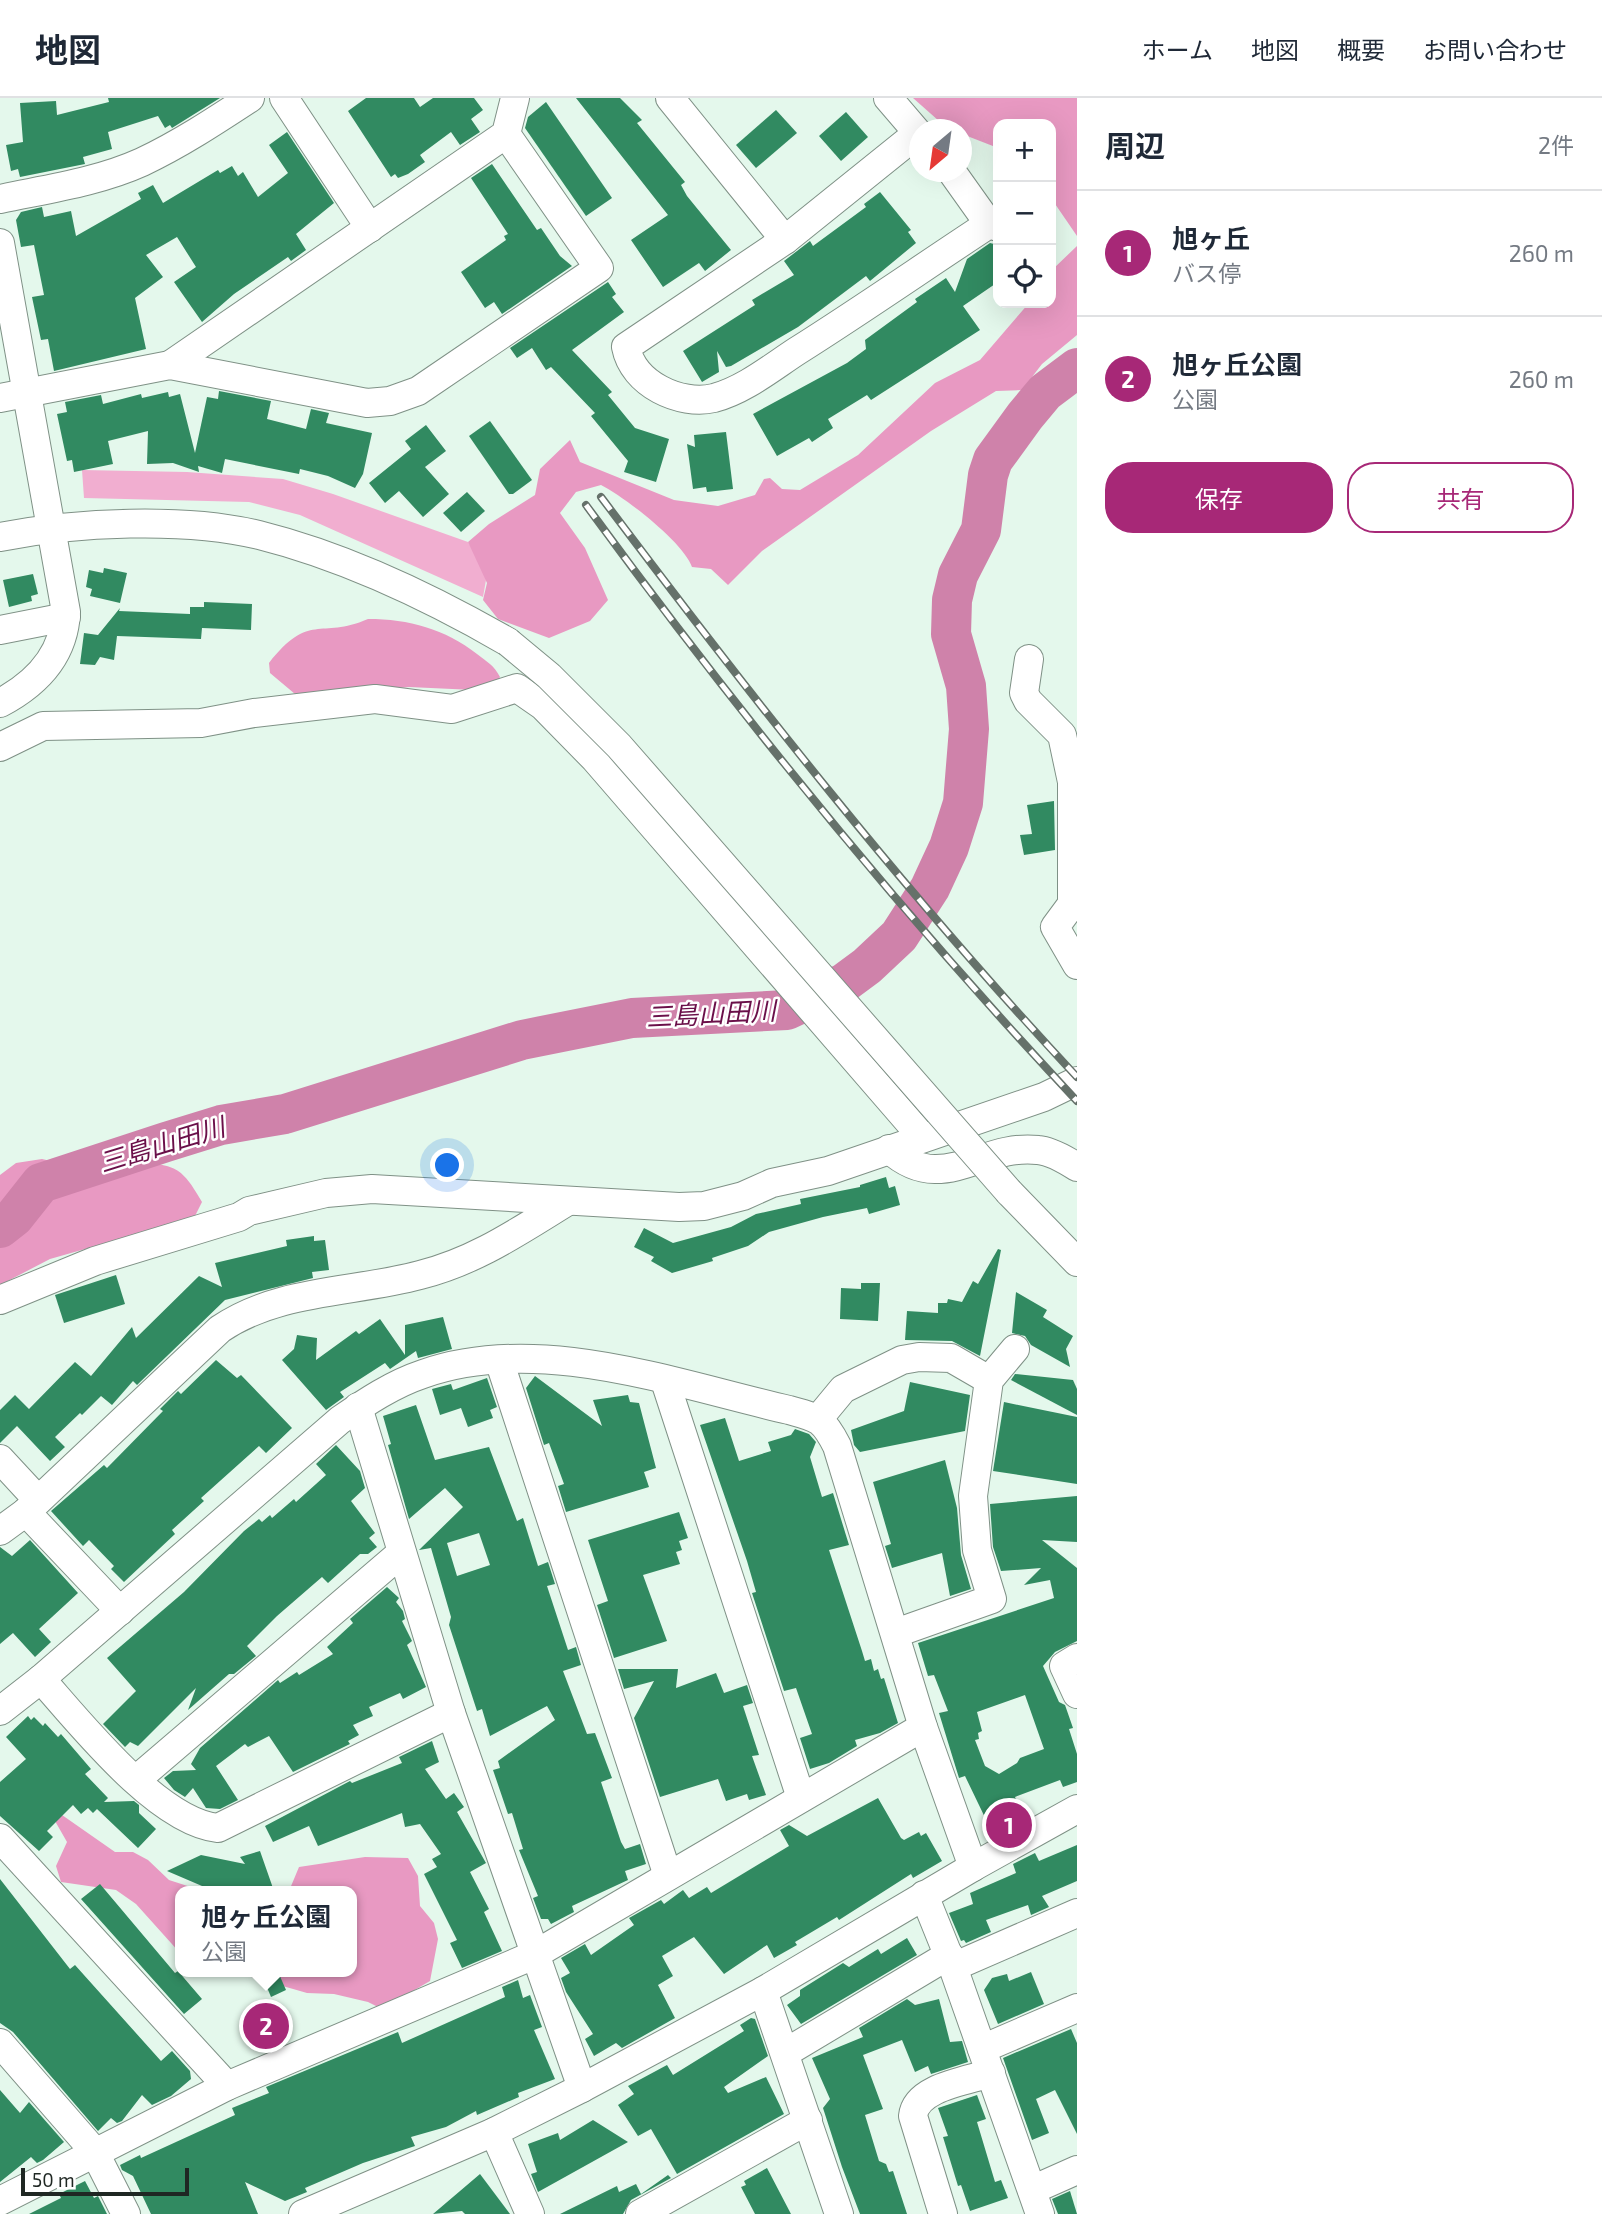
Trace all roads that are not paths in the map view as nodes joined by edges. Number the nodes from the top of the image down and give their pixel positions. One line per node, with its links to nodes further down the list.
1 (250, 98): 10 (street)
2 (284, 98): 12 (street)
3 (515, 98): 7 (street)
4 (670, 98): 13 (street)
5 (888, 98): 6 (street)
6 (909, 122)
7 (506, 134): 12 (street); 15 (street)
8 (909, 140): 13 (street)
9 (960, 182): 11 (street)
10 (0, 199)
11 (993, 225): 13 (street)
12 (370, 228): 15 (street)
13 (785, 240)
14 (0, 243): 16 (street)
15 (170, 365): 16 (street)
16 (28, 393): 17 (street); 18 (street)
17 (0, 398)
18 (50, 527): 19 (street); 20 (street); 31 (street, bridge)
19 (0, 537)
20 (66, 617): 21 (street); 23 (street)
21 (0, 629)
22 (1028, 659): 25 (street)
23 (0, 703)
24 (0, 747): 27 (street)
25 (1077, 965)
26 (1077, 1081): 27 (street)
27 (923, 1138): 28 (street)
28 (889, 1149): 29 (street); 30 (street)
29 (1077, 1167)
30 (568, 1201): 32 (street); 40 (street)
31 (1077, 1262)
32 (0, 1300)
33 (1015, 1349): 35 (street)
34 (499, 1360): 36 (street); 37 (street); 56 (street)
35 (989, 1380): 38 (street); 44 (street)
36 (665, 1381): 38 (street); 52 (street)
37 (358, 1407): 42 (street); 43 (street)
38 (818, 1418): 44 (street)
39 (0, 1460): 40 (street)
40 (32, 1506): 41 (street); 43 (street)
41 (0, 1531)
42 (400, 1554): 49 (street); 51 (street)
43 (120, 1611): 46 (street)
44 (896, 1633): 50 (street)
45 (1077, 1658): 47 (street)
46 (41, 1679): 48 (street); 51 (street)
47 (1077, 1694)
48 (0, 1711)
49 (451, 1713): 51 (street); 59 (street)
50 (923, 1727): 52 (street); 55 (street)
51 (136, 1780)
52 (800, 1798): 56 (street)
53 (1077, 1810): 55 (street)
54 (0, 1838): 66 (street)
55 (973, 1867): 57 (street)
56 (668, 1876): 59 (street)
57 (924, 1895): 60 (street); 61 (street)
58 (1077, 1913): 60 (street)
59 (534, 1955): 66 (street); 67 (street)
60 (951, 1961): 64 (street); 65 (street)
61 (763, 1991): 64 (street); 67 (street)
62 (1077, 2008): 65 (street)
63 (0, 2043): 70 (street)
64 (785, 2053): 68 (street)
65 (987, 2061): 73 (street); 79 (street)
66 (227, 2086): 70 (street)
67 (582, 2088): 69 (street)
68 (808, 2120): 77 (street); 78 (street)
69 (494, 2132): 75 (street); 76 (street)
70 (94, 2151): 72 (street); 74 (street)
71 (1077, 2170): 73 (street)
72 (0, 2201)
73 (1036, 2202)
74 (126, 2214)
75 (303, 2214)
76 (530, 2214)
77 (640, 2214)
78 (839, 2214)
79 (943, 2214)

